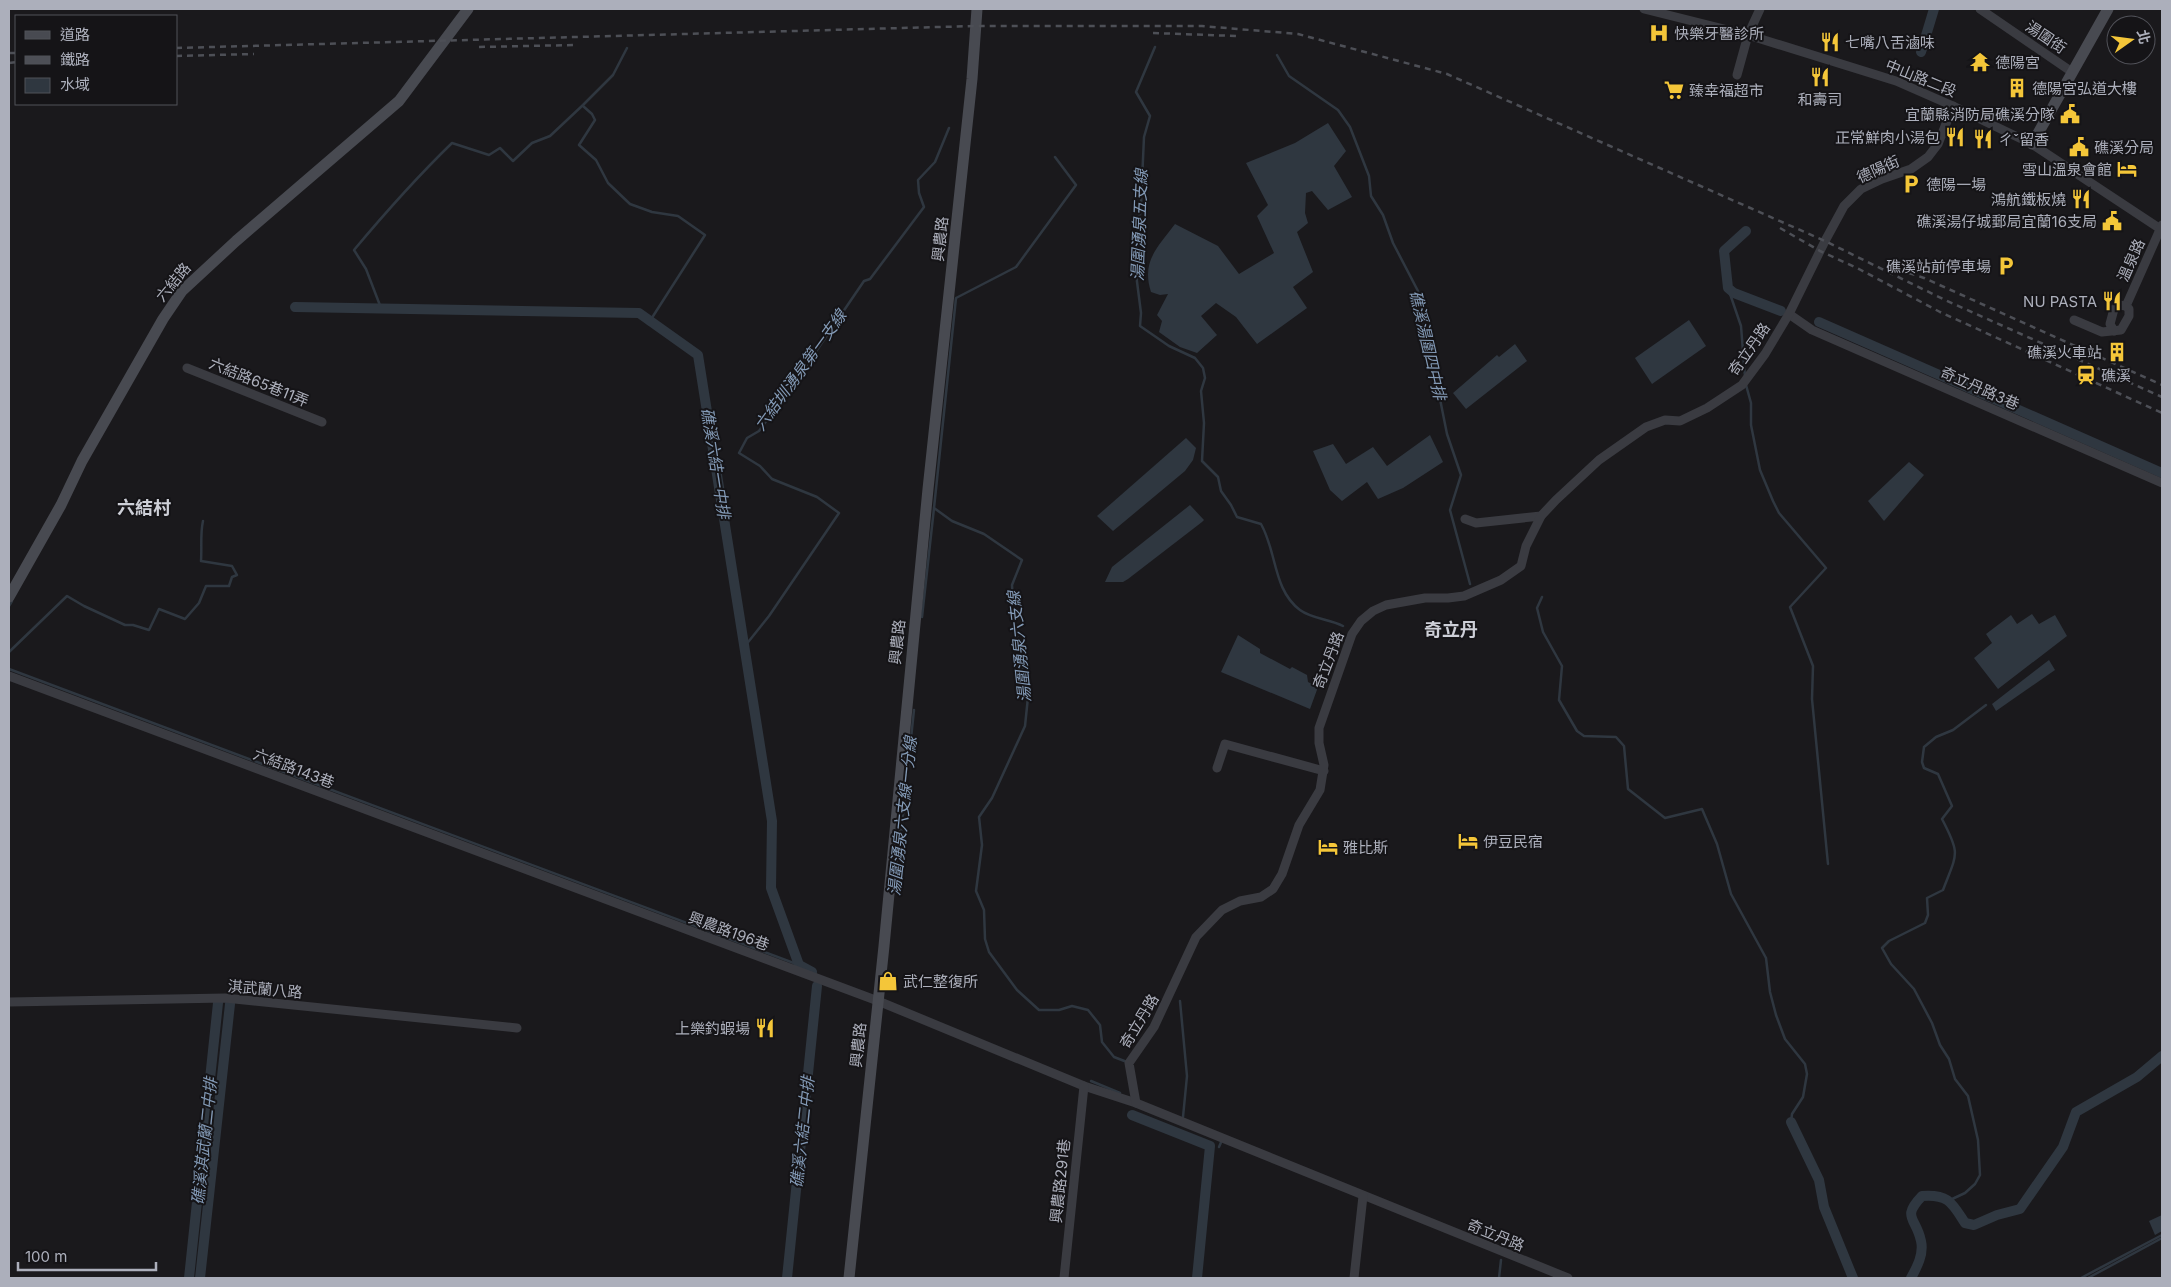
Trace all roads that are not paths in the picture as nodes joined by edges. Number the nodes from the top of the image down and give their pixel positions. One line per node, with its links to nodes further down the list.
1 (468, 9): 22 (street, 六結路)
2 (977, 9): 28 (street, 興農路)
3 (1644, 9): 7 (street, 中山路二段)
4 (1760, 9): 7 (street)
5 (1980, 9): 8 (street, 湯圍街)
6 (2108, 9): 8 (street)
7 (1748, 35): 9 (street); 10 (street, 中山路二段)
8 (2072, 72): 11 (street)
9 (1737, 75)
10 (1953, 106): 11 (street, 中山路二段); 14 (street, 德陽街)
11 (2032, 144): 12 (street, 中山路二段)
12 (2161, 228): 13 (street, 溫泉路)
13 (2126, 306): 16 (street, 溫泉路); 16 (street, 溫泉路)
14 (1789, 314): 19 (street, 奇立丹路3巷); 20 (street, 奇立丹路)
15 (2074, 320): 16 (street)
16 (2114, 331)
17 (186, 368): 18 (street, 六結路65巷11弄)
18 (322, 422)
19 (2162, 483)
20 (1541, 516): 21 (street); 25 (street, 奇立丹路)
21 (1465, 519)
22 (9, 598)
23 (9, 676): 26 (street, 六結路143巷)
24 (1217, 768): 25 (street)
25 (1324, 772): 31 (street, 奇立丹路)
26 (570, 886): 28 (street, 興農路196巷)
27 (9, 1002): 29 (street, 淇武蘭八路)
28 (878, 1002): 30 (street, 奇立丹路); 33 (street, 興農路)
29 (517, 1028)
30 (1084, 1086): 31 (street, 奇立丹路); 34 (street, 興農路291巷)
31 (1136, 1103): 32 (street, 奇立丹路)
32 (1362, 1196): 35 (street); 36 (street, 奇立丹路)
33 (849, 1278)
34 (1064, 1278)
35 (1354, 1278)
36 (1568, 1278)

